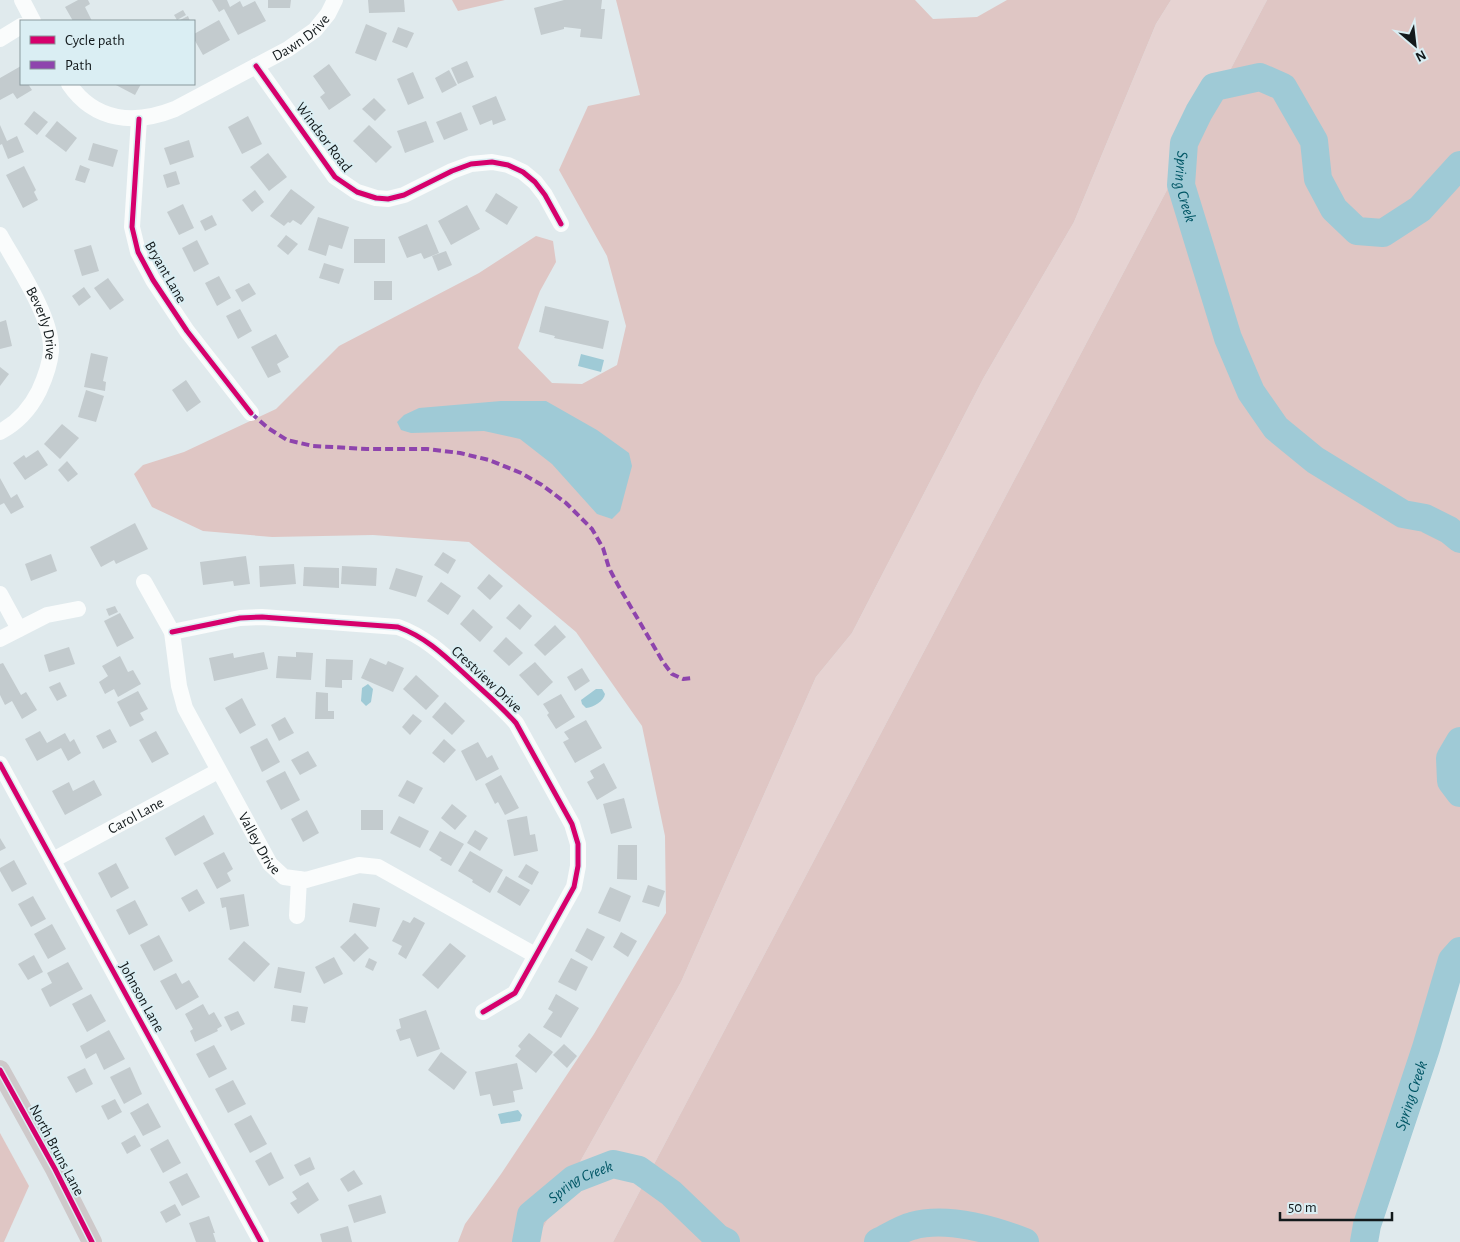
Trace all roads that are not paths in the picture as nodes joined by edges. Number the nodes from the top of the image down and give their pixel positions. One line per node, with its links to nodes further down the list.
1 (22, 0): 3 (street)
2 (335, 0): 6 (street, Dawn Drive)
3 (28, 20)
4 (20, 27): 5 (street)
5 (0, 39)
6 (256, 66): 8 (street); 9 (street, Windsor Road)
7 (69, 85): 8 (street)
8 (139, 119): 11 (street, Bryant Lane)
9 (561, 224)
10 (0, 235): 12 (street, Beverly Drive)
11 (251, 412)
12 (0, 432)
13 (144, 582): 17 (street, Valley Drive)
14 (0, 594): 16 (street)
15 (78, 609): 16 (street)
16 (19, 629): 18 (street)
17 (172, 632): 20 (street, Valley Drive); 24 (street, Crestview Drive)
18 (0, 639)
19 (0, 764): 21 (street, Johnson Lane)
20 (218, 770): 21 (street, Carol Lane); 22 (street, Valley Drive)
21 (53, 860): 28 (street, Johnson Lane)
22 (298, 879): 23 (street); 24 (street, Valley Drive)
23 (297, 916)
24 (535, 955): 25 (street, Crestview Drive)
25 (483, 1012)
26 (0, 1070): 27 (main road, North Bruns Lane)
27 (92, 1242)
28 (262, 1242)

